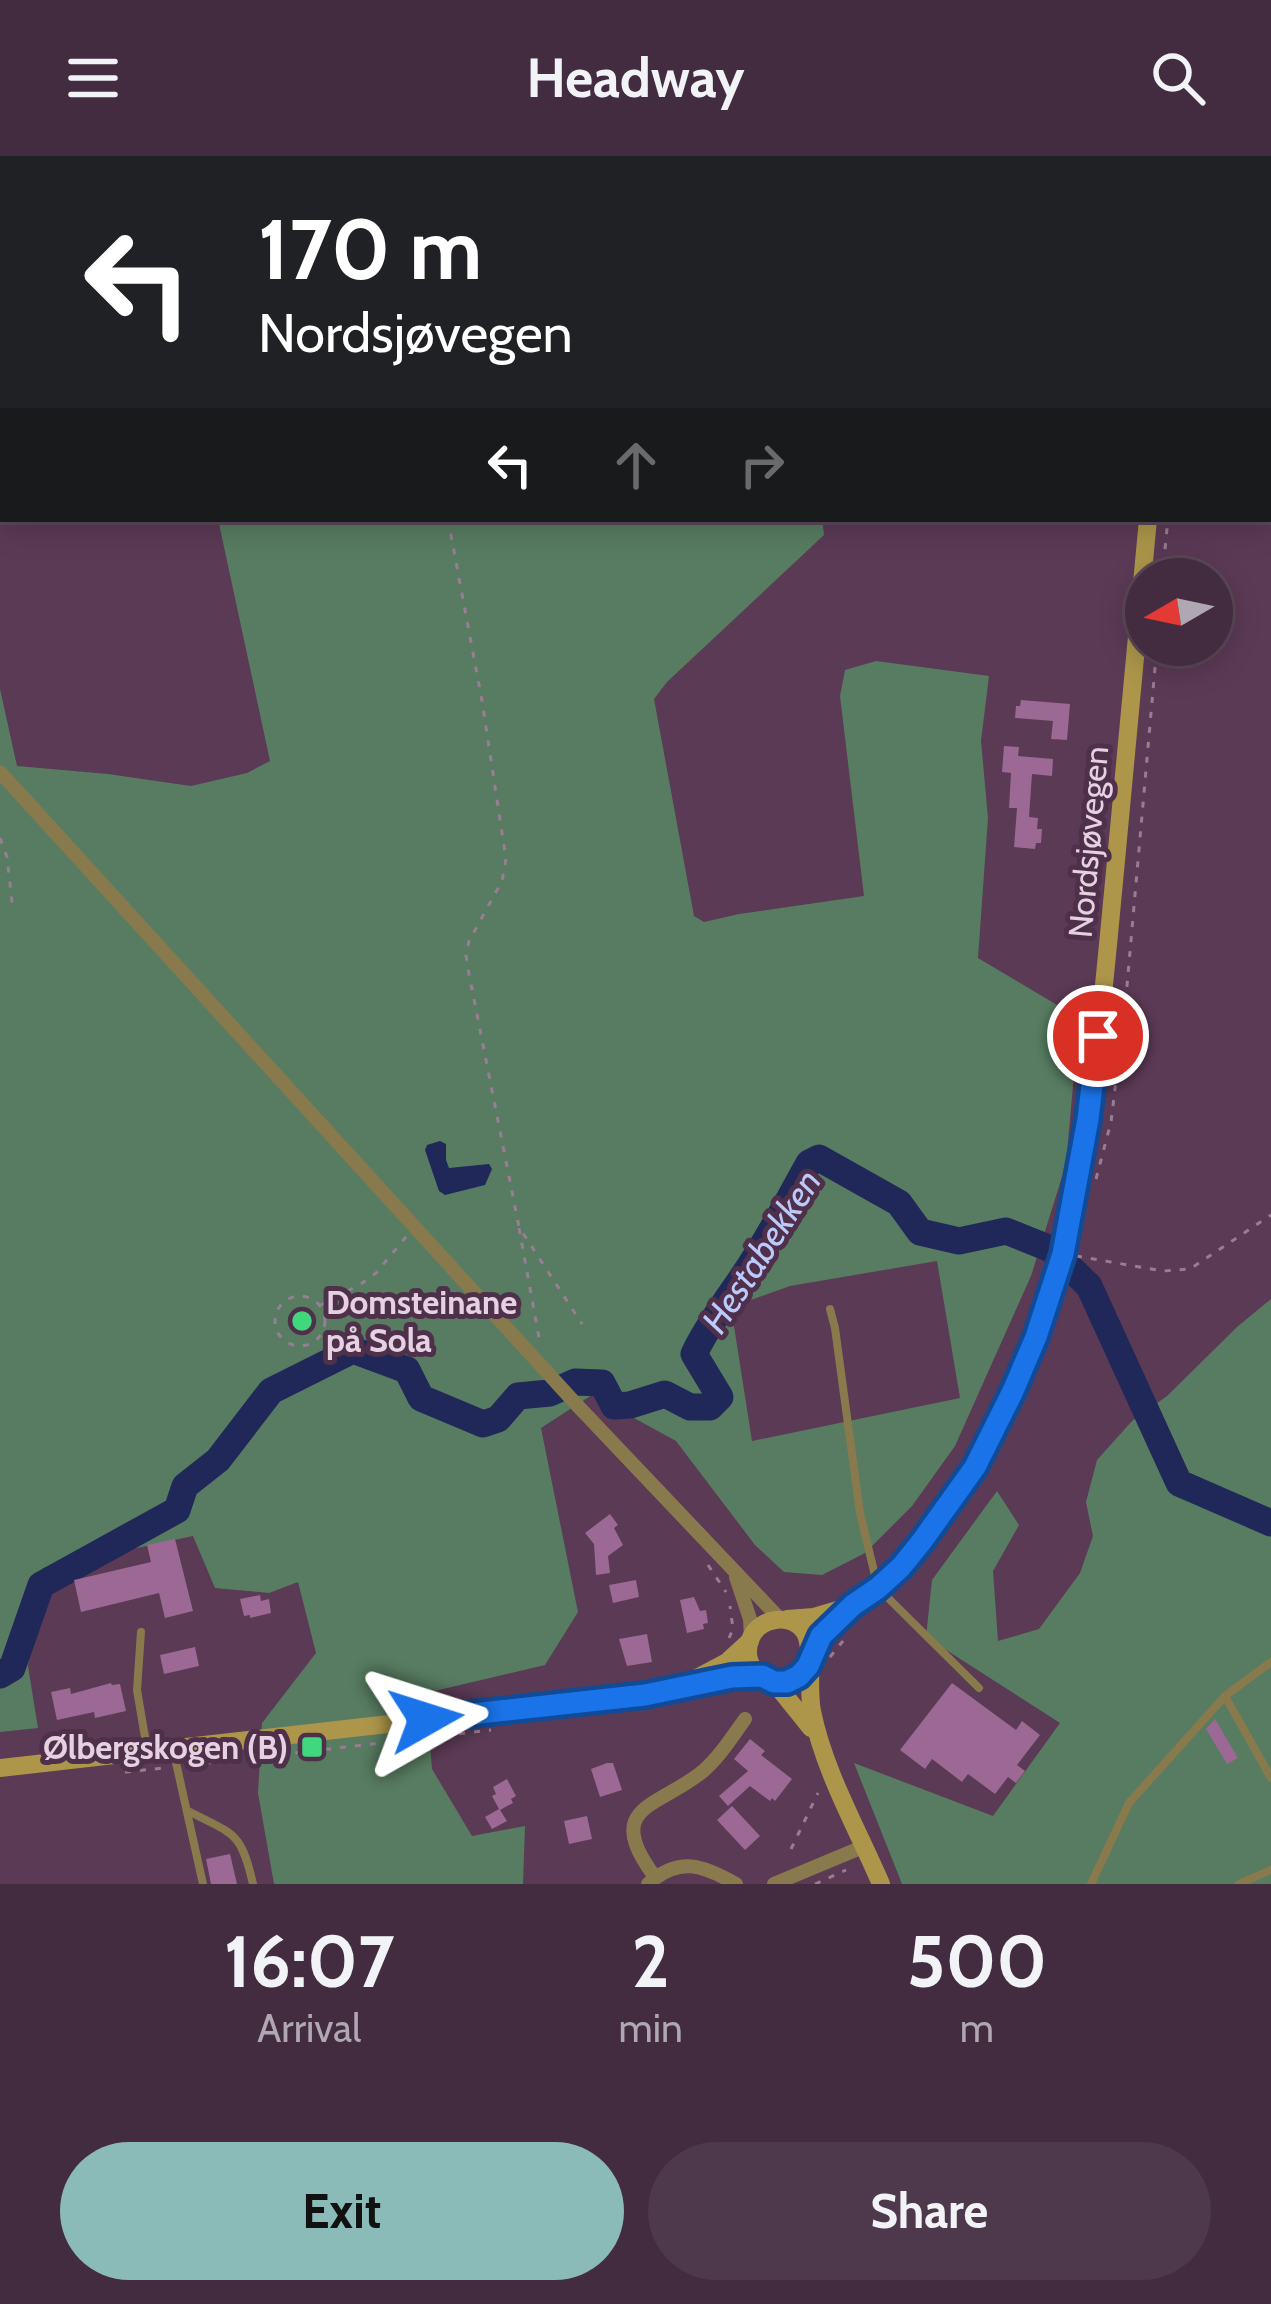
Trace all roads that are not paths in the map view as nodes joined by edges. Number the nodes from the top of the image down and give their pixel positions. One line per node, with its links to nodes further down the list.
1 (1148, 522): 5 (main road, Nordsjøvegen)
2 (0, 772): 4 (street)
3 (830, 1309): 5 (lane)
4 (732, 1566): 7 (street); 9 (street)
5 (878, 1588): 6 (main road, Nordsjøvegen); 14 (lane)
6 (853, 1605): 7 (main road, Nordsjøvegen); 10 (main road, Nordsjøvegen)
7 (782, 1619): 9 (main road); 10 (main road)
8 (141, 1632): 18 (lane)
9 (750, 1639): 12 (main road); 13 (main road)
10 (815, 1661): 12 (main road); 17 (main road)
11 (1271, 1662): 15 (lane)
12 (768, 1679): 13 (main road); 17 (main road)
13 (682, 1686): 19 (main road)
14 (979, 1688)
15 (1225, 1696): 21 (lane); 31 (lane)
16 (745, 1719): 25 (street)
17 (817, 1736): 23 (main road)
18 (147, 1750): 19 (main road); 20 (main road)
19 (175, 1757): 22 (lane)
20 (0, 1768)
21 (1271, 1778)
22 (188, 1811): 26 (lane); 27 (lane)
23 (865, 1846): 29 (street); 30 (main road)
24 (1271, 1870): 32 (lane)
25 (651, 1881): 28 (street)
26 (202, 1884)
27 (253, 1884)
28 (736, 1884)
29 (774, 1884)
30 (881, 1884)
31 (1091, 1884)
32 (1239, 1884)

